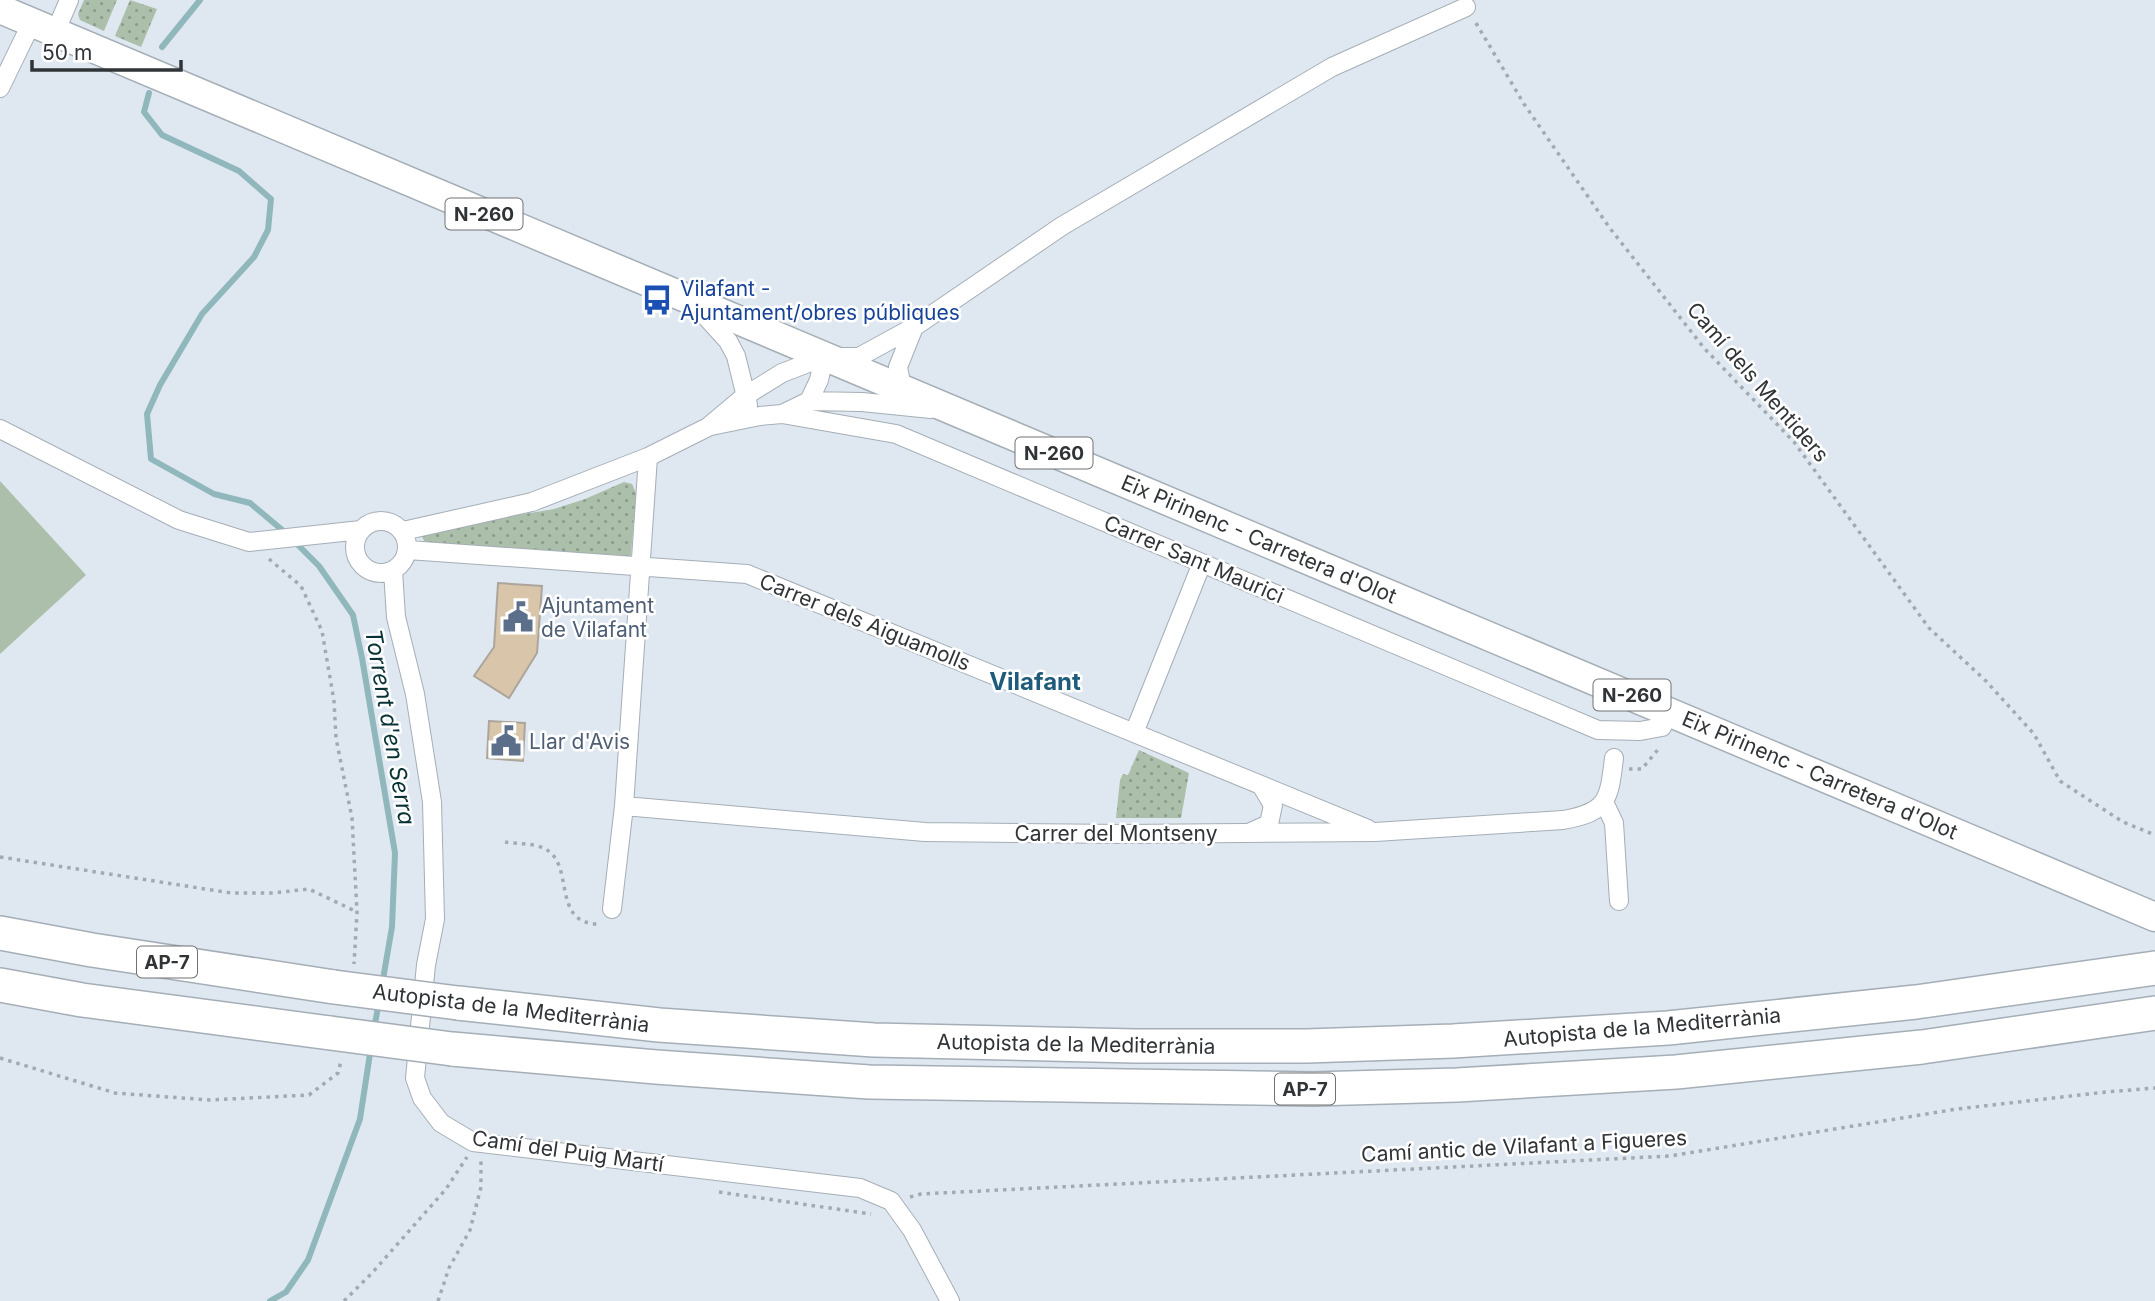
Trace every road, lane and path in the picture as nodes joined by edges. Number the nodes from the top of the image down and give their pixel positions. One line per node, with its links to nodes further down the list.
1 (69, 0): 4 (street)
2 (1466, 6): 7 (street); 36 (path, Camí dels Mentiders)
3 (0, 9): 4 (main road, N-260)
4 (44, 28): 5 (street); 6 (main road, Eix Pirinenc - Carretera d'Olot / N-260)
5 (0, 88)
6 (691, 300): 8 (main road, Eix Pirinenc - Carretera d'Olot / N-260); 10 (street)
7 (914, 327): 8 (street); 9 (street)
8 (824, 357): 9 (main road, Eix Pirinenc - Carretera d'Olot / N-260); 10 (street); 11 (street)
9 (895, 379): 12 (street); 13 (main road, Eix Pirinenc - Carretera d'Olot / N-260)
10 (745, 396): 15 (street); 16 (street)
11 (809, 401): 12 (street); 14 (street)
12 (862, 402): 13 (street)
13 (954, 411): 26 (main road, Eix Pirinenc - Carretera d'Olot / N-260)
14 (782, 414): 15 (street); 23 (street, Carrer Sant Maurici)
15 (760, 416): 16 (street)
16 (708, 427): 18 (street)
17 (0, 429): 21 (street)
18 (648, 457): 20 (street); 24 (street)
19 (361, 530): 20 (street); 21 (street); 25 (street)
20 (403, 531): 22 (street)
21 (249, 542): 41 (path)
22 (408, 550): 24 (street, Carrer dels Aiguamolls); 25 (street)
23 (1202, 563): 27 (street, Carrer Sant Maurici); 29 (street)
24 (639, 567): 29 (street, Carrer dels Aiguamolls); 33 (street)
25 (393, 571): 51 (street, Camí del Puig Martí)
26 (1670, 711): 28 (street); 42 (main road, Eix Pirinenc - Carretera d'Olot / N-260)
27 (1598, 730): 28 (street); 30 (street)
28 (1640, 731): 30 (street)
29 (1134, 733): 31 (street, Carrer dels Aiguamolls)
30 (1614, 758): 32 (street)
31 (1261, 785): 34 (street, Carrer dels Aiguamolls); 35 (street)
32 (1604, 802): 34 (street, Carrer del Montseny); 39 (street)
33 (624, 806): 35 (street, Carrer del Montseny); 40 (street)
34 (1375, 832): 35 (street, Carrer del Montseny)
35 (1248, 833)
36 (2155, 835)
37 (505, 842): 40 (path)
38 (0, 857): 41 (path)
39 (1619, 901)
40 (612, 909)
41 (357, 912): 45 (path)
42 (2155, 917)
43 (0, 933): 45 (highway, Autopista de la Mediterrània / AP-7)
44 (2155, 968): 45 (highway, Autopista de la Mediterrània / AP-7, bridge)
45 (344, 976)
46 (0, 985): 48 (highway, Autopista de la Mediterrània / AP-7)
47 (2155, 1013): 48 (highway, Autopista de la Mediterrània / AP-7, bridge)
48 (336, 1046): 49 (path)
49 (0, 1058)
50 (2155, 1088): 52 (path, Camí antic de Vilafant a Figueres)
51 (476, 1142): 52 (street, Camí del Puig Martí); 53 (path); 54 (path)
52 (891, 1201): 55 (street)
53 (344, 1301)
54 (438, 1301)
55 (950, 1301)

